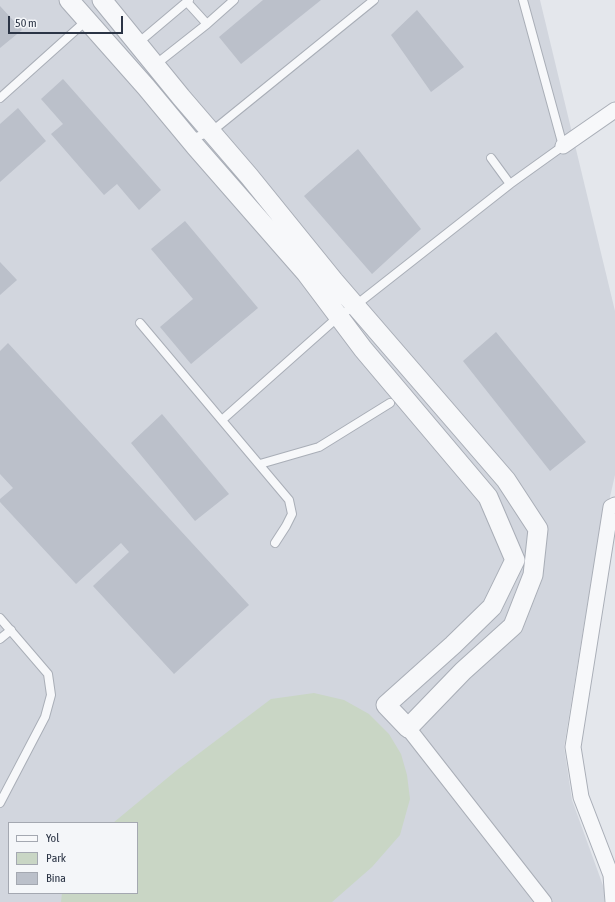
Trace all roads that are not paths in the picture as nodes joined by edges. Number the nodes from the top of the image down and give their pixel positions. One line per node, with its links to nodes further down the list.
1 (69, 0): 7 (street)
2 (102, 0): 9 (street)
3 (234, 0): 8 (lane)
4 (374, 0): 13 (lane)
5 (523, 0): 15 (lane)
6 (188, 1): 8 (lane); 9 (lane)
7 (87, 20): 11 (lane); 14 (street)
8 (207, 24): 10 (lane)
9 (138, 43): 10 (street)
10 (155, 66): 13 (street)
11 (0, 98)
12 (615, 110): 15 (street)
13 (211, 132): 14 (lane); 18 (street)
14 (189, 139): 19 (street)
15 (564, 146): 17 (lane)
16 (491, 158): 17 (lane)
17 (510, 184): 18 (lane)
18 (356, 305): 19 (lane); 29 (street)
19 (338, 317): 22 (lane); 29 (street)
20 (140, 323): 22 (lane)
21 (390, 403): 23 (lane)
22 (222, 420): 23 (lane)
23 (260, 464): 25 (lane)
24 (615, 505): 32 (street)
25 (275, 543)
26 (0, 618): 27 (lane)
27 (11, 630): 28 (lane); 30 (lane)
28 (0, 640)
29 (408, 728): 31 (street)
30 (0, 802)
31 (544, 902)
32 (613, 902)

